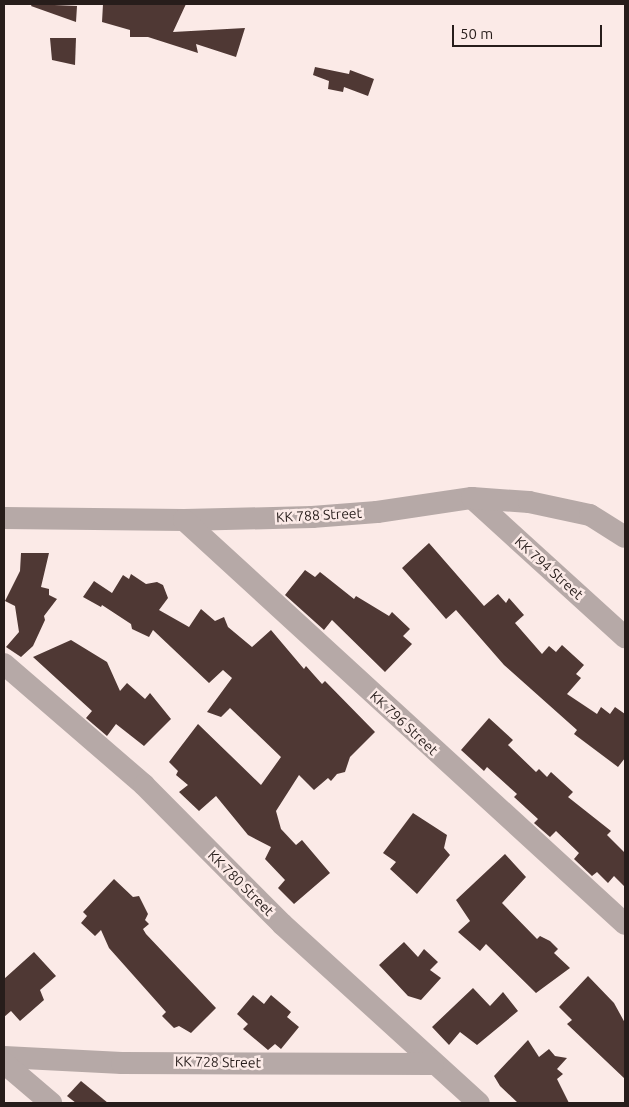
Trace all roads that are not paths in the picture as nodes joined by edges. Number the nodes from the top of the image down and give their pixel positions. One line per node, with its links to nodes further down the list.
1 (472, 498): 3 (street, KK 788 Street); 4 (street, KK 788 Street); 5 (street, KK 794 Street)
2 (4, 518): 3 (street, KK 788 Street)
3 (184, 520): 7 (street, KK 796 Street)
4 (625, 537)
5 (625, 637)
6 (4, 664): 10 (street, KK 780 Street)
7 (625, 924)
8 (4, 1057): 10 (street, KK 728 Street)
9 (4, 1063): 11 (street)
10 (433, 1064): 12 (street, KK 780 Street)
11 (51, 1103)
12 (479, 1103)

